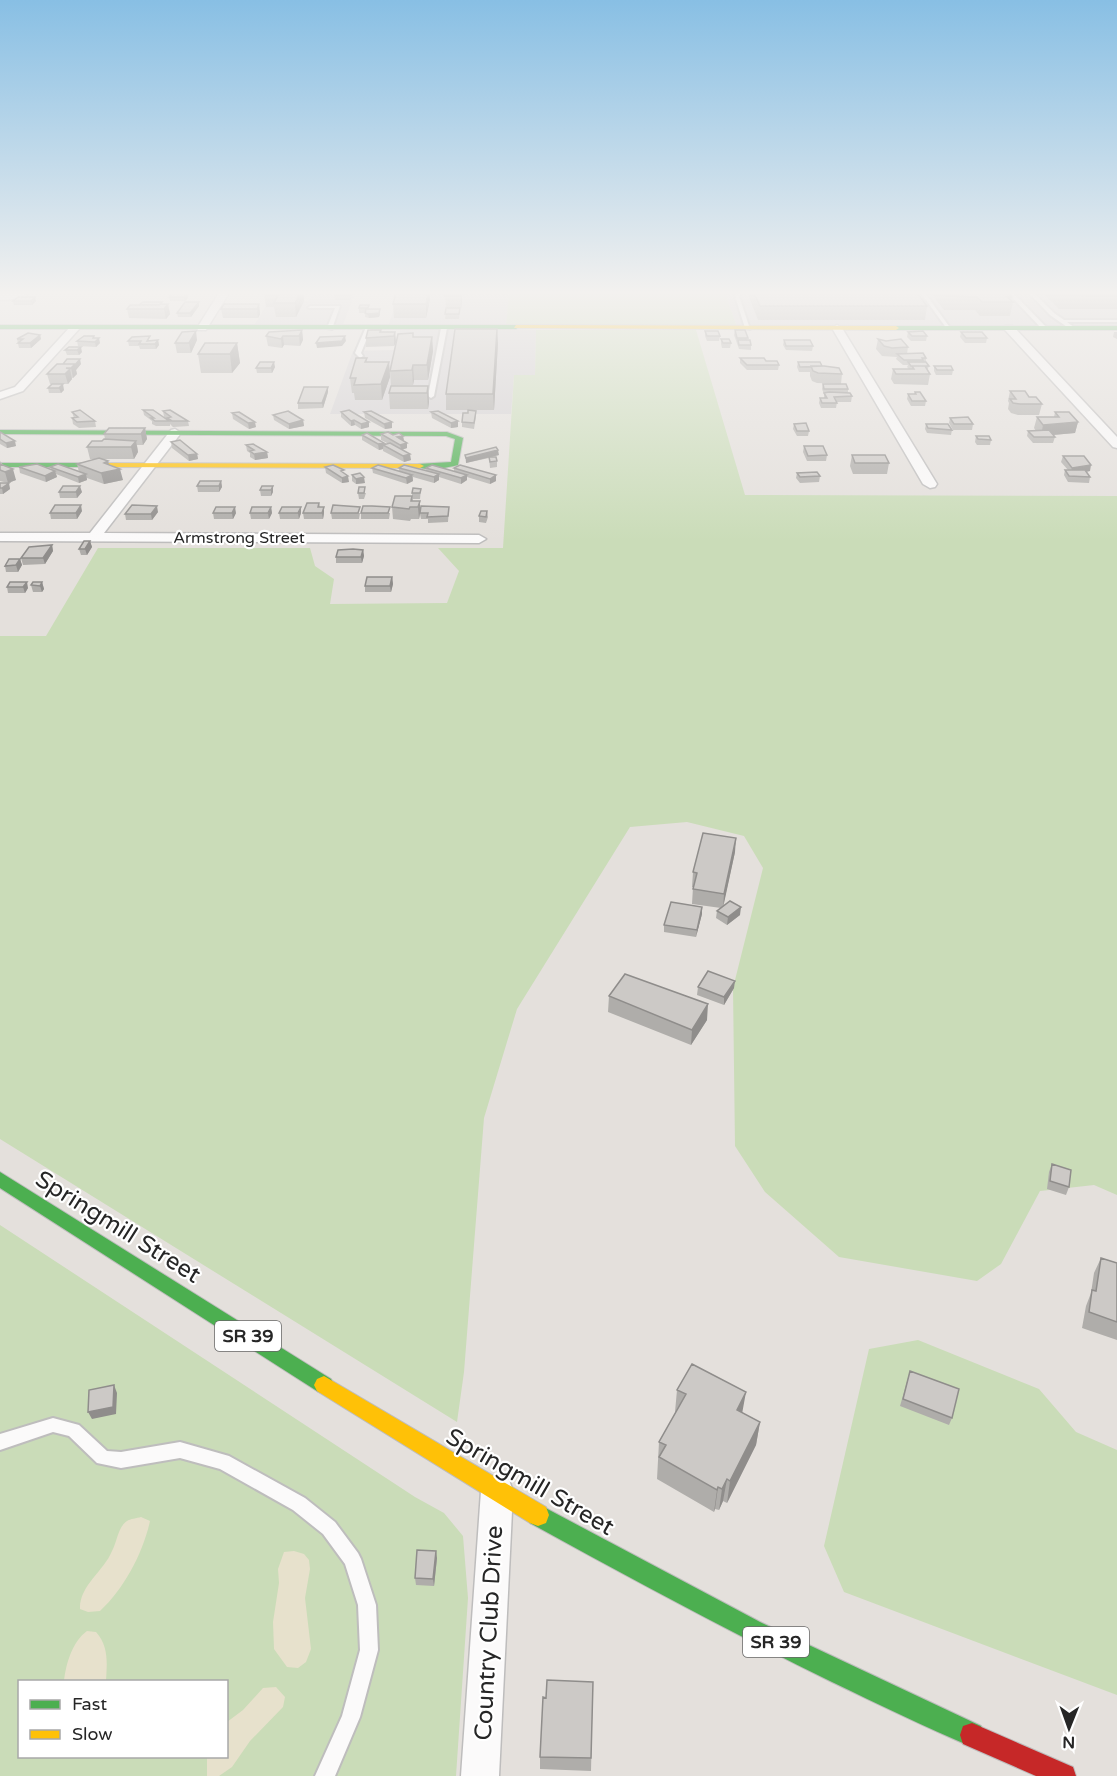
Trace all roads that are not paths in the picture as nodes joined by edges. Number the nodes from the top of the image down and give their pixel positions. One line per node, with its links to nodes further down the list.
1 (31, 376): 5 (street)
2 (435, 376): 6 (lane)
3 (866, 376): 12 (street)
4 (1054, 376): 9 (street)
5 (2, 396)
6 (431, 396)
7 (0, 432): 8 (street)
8 (175, 433): 11 (street); 11 (street)
9 (1117, 444)
10 (0, 465): 11 (street)
11 (148, 465): 14 (street)
12 (930, 484)
13 (0, 537): 14 (street, Armstrong Street)
14 (94, 537): 15 (street, Armstrong Street)
15 (479, 539)
16 (0, 1179): 18 (street, Springmill Street / SR 39)
17 (0, 1442): 19 (lane)
18 (497, 1490): 20 (street, Country Club Drive); 21 (street, Springmill Street / SR 39)
19 (324, 1776)
20 (480, 1776)
21 (1064, 1776)

